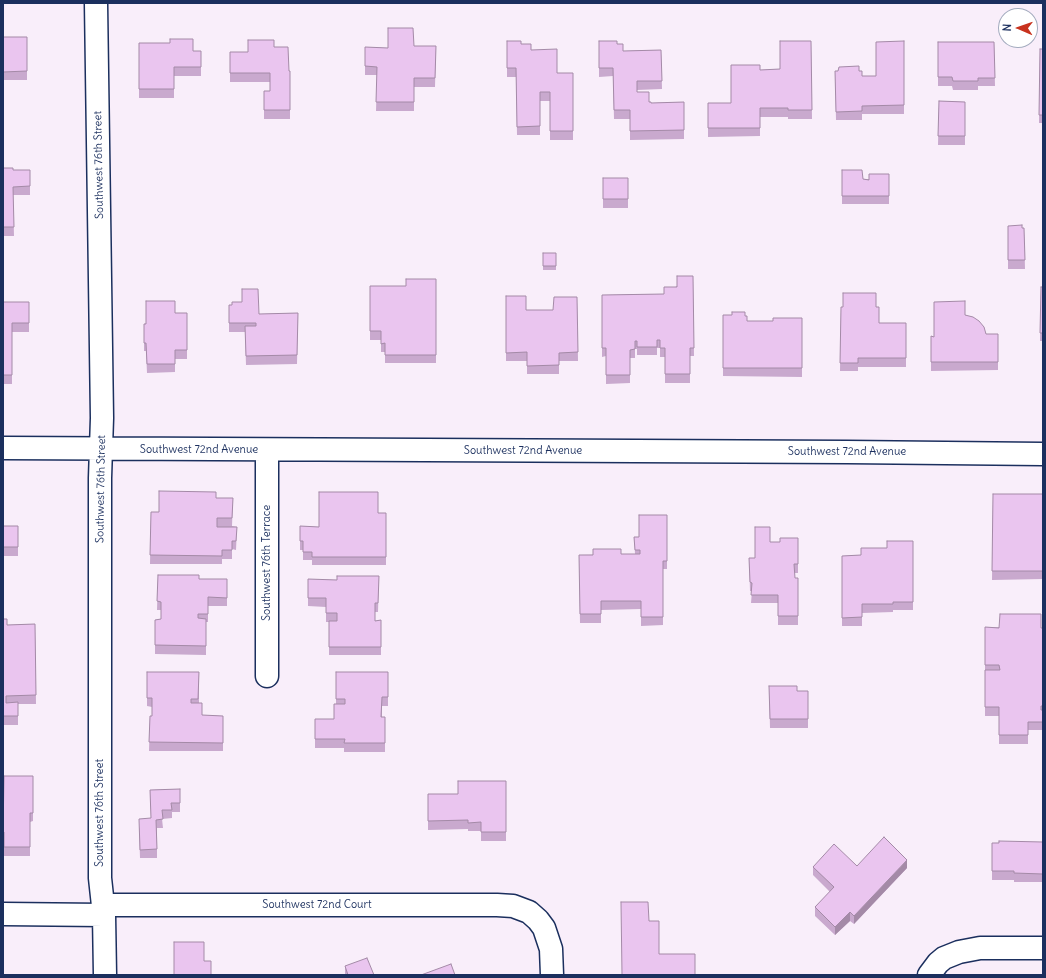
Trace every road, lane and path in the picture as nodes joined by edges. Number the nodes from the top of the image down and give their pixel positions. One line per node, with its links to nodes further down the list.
1 (96, 3): 3 (street, Southwest 76th Street)
2 (3, 448): 3 (street, Southwest 72nd Avenue)
3 (101, 449): 4 (street, Southwest 72nd Avenue); 7 (street, Southwest 76th Street)
4 (267, 450): 5 (street, Southwest 72nd Avenue); 6 (street, Southwest 76th Terrace)
5 (1043, 454)
6 (268, 676)
7 (104, 910): 8 (street, Southwest 72nd Court); 11 (street, Southwest 76th Street); 12 (street, Southwest 72nd Court)
8 (3, 914)
9 (1043, 948): 10 (street)
10 (931, 972)
11 (105, 975)
12 (552, 975)

